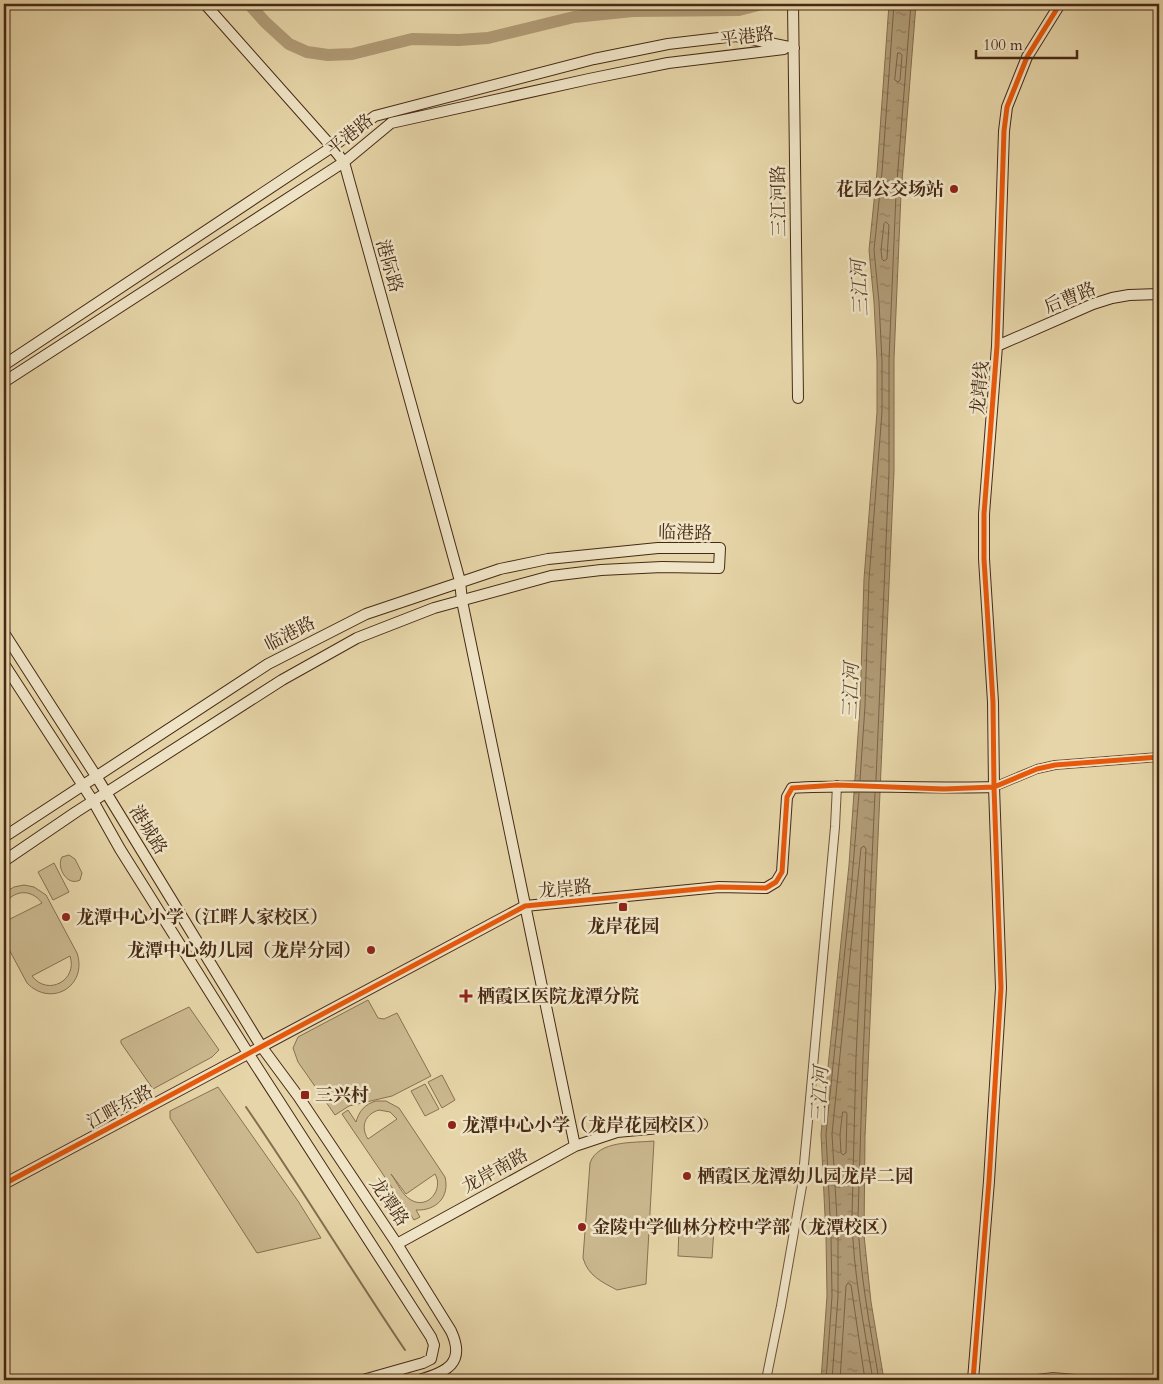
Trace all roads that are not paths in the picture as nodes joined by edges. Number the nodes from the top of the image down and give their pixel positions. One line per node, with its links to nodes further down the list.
1 (205, 4): 5 (street, 港际路)
2 (1060, 4): 8 (street, 龙靖线)
3 (792, 9): 4 (street, 三江河路)
4 (794, 48): 5 (street, 平港路); 6 (street, 平港路); 11 (street, 三江河路)
5 (332, 148): 6 (street, 港际路); 9 (street, 平港路)
6 (344, 162): 10 (street, 平港路); 12 (street, 港际路)
7 (1159, 294): 8 (street, 后曹路)
8 (997, 346): 20 (street, 龙靖线)
9 (4, 365)
10 (4, 382)
11 (798, 398)
12 (460, 581): 13 (street, 港际路); 13 (street, 临港路); 17 (street, 临港路)
13 (462, 601): 21 (street, 临港路); 25 (street, 港际路)
14 (4, 633): 17 (street, 港城路)
15 (4, 664): 19 (street, 港城路)
16 (1159, 757): 20 (street)
17 (96, 776): 19 (street, 临港路); 21 (street, 港城路)
18 (837, 785): 20 (street); 25 (street, 龙岸路); 34 (street)
19 (82, 786): 22 (street, 港城路); 23 (street, 临港路)
20 (994, 787): 35 (street, 龙靖线)
21 (106, 793): 22 (street, 临港路); 26 (street, 港城路)
22 (93, 802): 24 (street, 临港路); 27 (street, 港城路)
23 (4, 837)
24 (4, 861)
25 (525, 906): 26 (street, 龙岸路); 29 (street, 港际路)
26 (261, 1046): 27 (street, 龙岸路); 31 (street, 龙潭路)
27 (248, 1053): 30 (street, 江畔东路); 32 (street, 龙潭路)
28 (702, 1124): 29 (street, 龙岸南路)
29 (575, 1146): 31 (street, 龙岸南路)
30 (4, 1184)
31 (397, 1244): 33 (street, 龙潭路)
32 (363, 1380)
33 (419, 1380)
34 (766, 1380)
35 (973, 1380)
36 (1030, 1380): 37 (street)
37 (1086, 1380)

